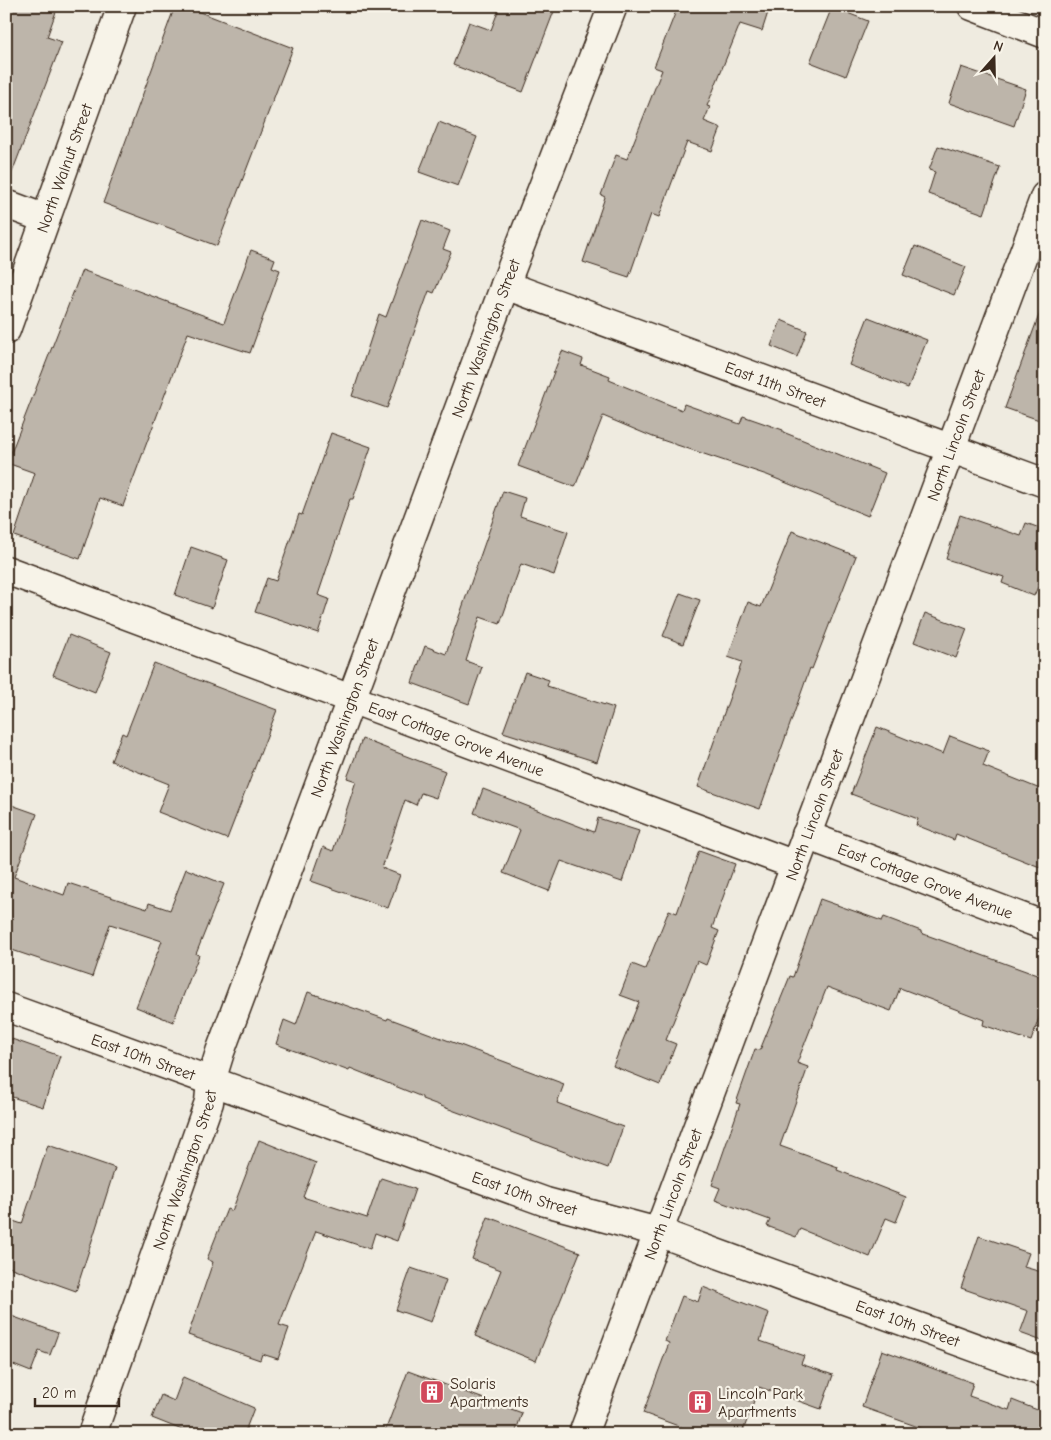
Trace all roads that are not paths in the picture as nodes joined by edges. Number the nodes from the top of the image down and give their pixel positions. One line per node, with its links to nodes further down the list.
1 (122, 6): 7 (street, North Walnut Street)
2 (613, 6): 8 (street, North Washington Street)
3 (972, 6): 4 (street)
4 (1045, 34)
5 (1045, 196): 10 (street, North Lincoln Street)
6 (6, 204): 7 (street)
7 (46, 218): 9 (street, North Walnut Street)
8 (505, 285): 10 (street, East 11th Street); 13 (street, North Washington Street)
9 (6, 330)
10 (950, 449): 11 (street, East 11th Street); 14 (street, North Lincoln Street)
11 (1045, 483)
12 (6, 570): 13 (street, East Cottage Grove Avenue)
13 (350, 699): 15 (street, East Cottage Grove Avenue); 18 (street, North Washington Street)
14 (806, 835): 15 (street, North Lincoln Street); 16 (street, East Cottage Grove Avenue)
15 (795, 865): 19 (street, North Lincoln Street)
16 (1045, 926)
17 (6, 1007): 18 (street, East 10th Street)
18 (211, 1081): 19 (street, East 10th Street); 21 (street, North Washington Street)
19 (658, 1232): 20 (street, East 10th Street); 22 (street, North Lincoln Street)
20 (1045, 1373)
21 (92, 1434)
22 (583, 1434)

